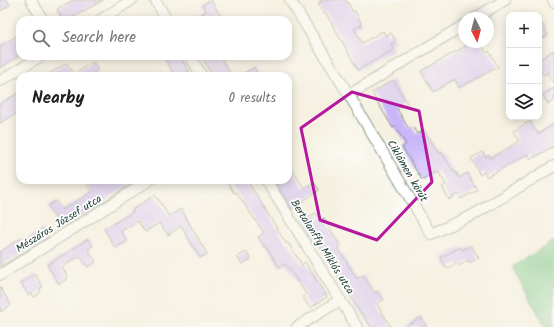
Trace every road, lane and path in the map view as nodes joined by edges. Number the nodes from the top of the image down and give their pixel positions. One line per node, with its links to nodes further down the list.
1 (31, 0): 7 (street)
2 (132, 0): 8 (street)
3 (155, 0): 9 (street)
4 (290, 0): 15 (street, Ciklámen körút)
5 (505, 0): 6 (street)
6 (486, 12)
7 (41, 16)
8 (106, 16)
9 (165, 16)
10 (458, 29): 15 (street)
11 (34, 60): 14 (street)
12 (192, 60): 13 (street)
13 (200, 72)
14 (0, 81)
15 (349, 95): 16 (street, Ciklámen körút)
16 (554, 166)
17 (144, 184): 19 (street, Mészáros József utca)
18 (268, 184): 20 (street, Bertalanffy Miklós utca)
19 (0, 275)
20 (340, 300): 21 (street); 22 (street, Bertalanffy Miklós utca)
21 (297, 327)
22 (357, 327)

